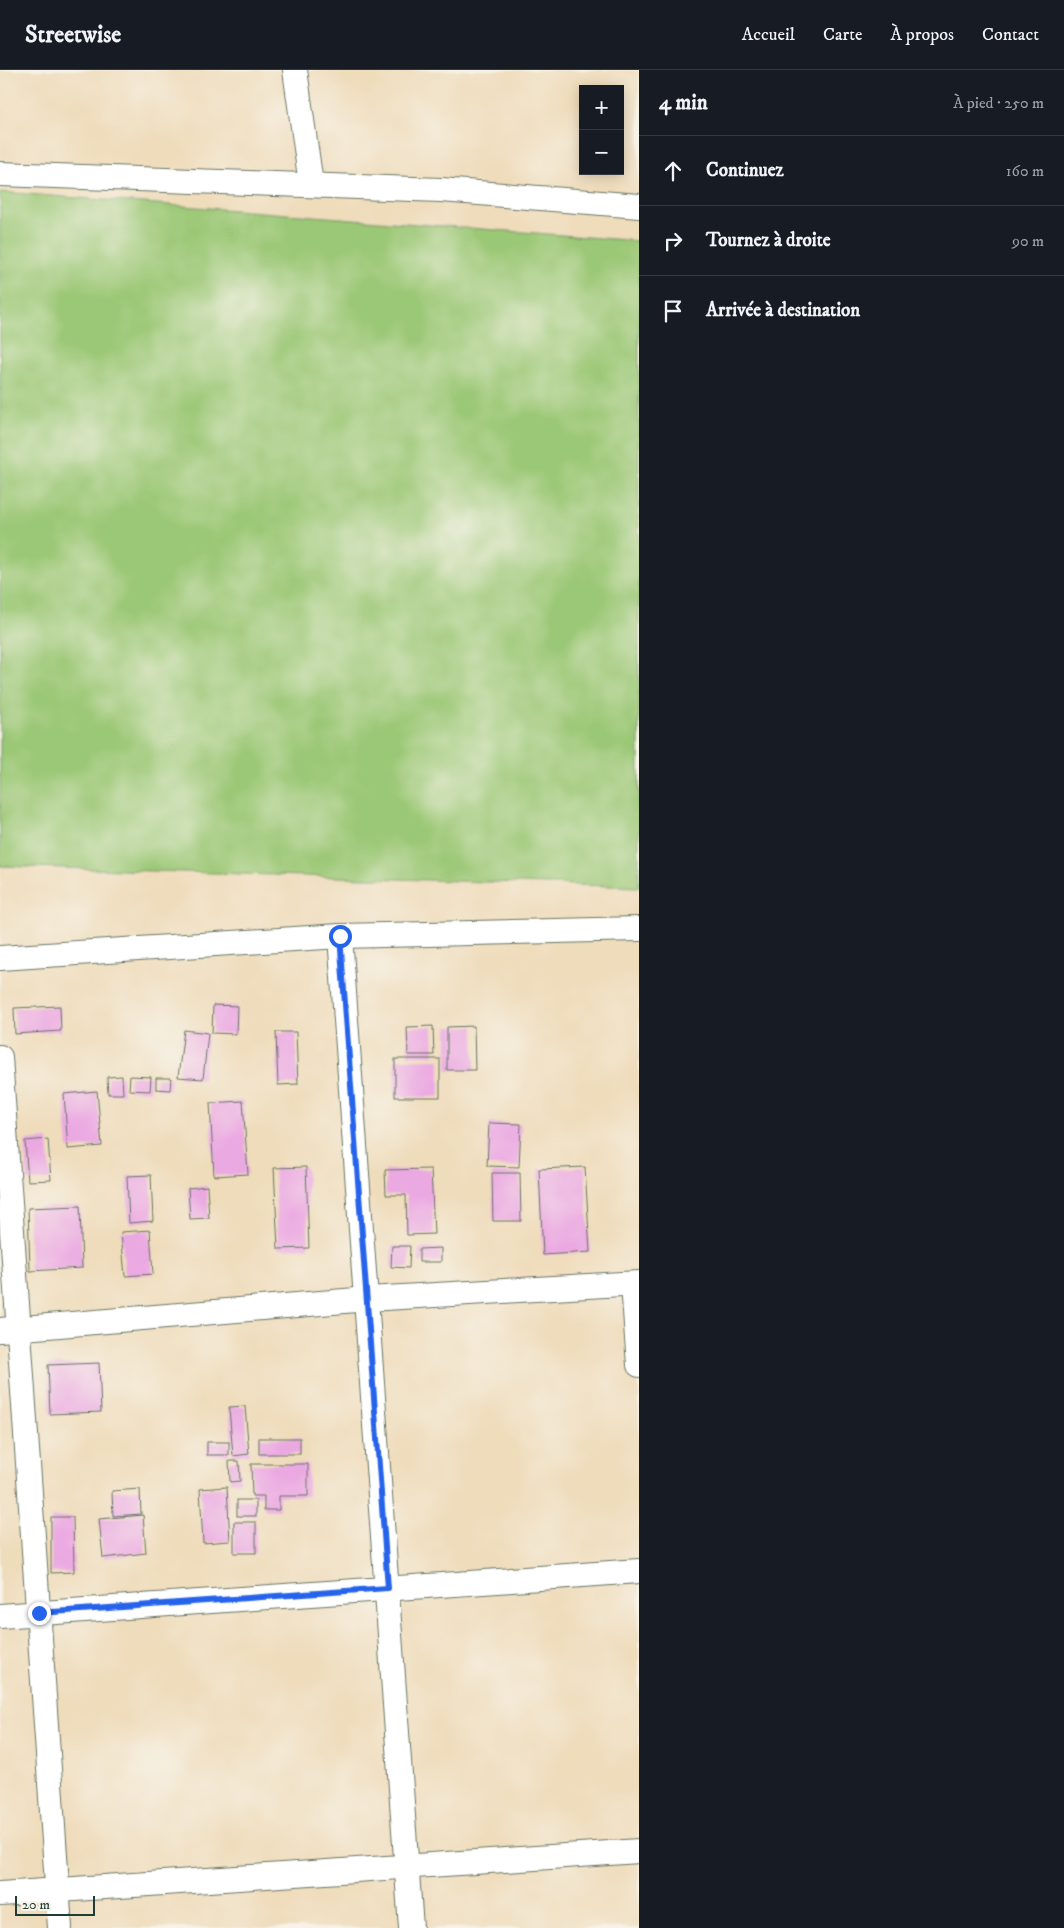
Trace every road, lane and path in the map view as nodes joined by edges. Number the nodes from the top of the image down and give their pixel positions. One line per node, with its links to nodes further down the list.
1 (295, 70): 3 (street)
2 (0, 174): 3 (street)
3 (311, 184): 4 (street)
4 (639, 206)
5 (639, 929): 6 (street)
6 (340, 936): 7 (street); 10 (street)
7 (0, 958)
8 (0, 1057): 11 (street)
9 (636, 1283): 10 (street); 12 (street)
10 (368, 1299): 11 (street); 14 (street)
11 (10, 1330): 15 (street)
12 (639, 1364)
13 (639, 1571): 14 (street)
14 (388, 1588): 15 (street); 18 (street)
15 (39, 1613): 16 (street); 19 (street)
16 (0, 1616)
17 (639, 1851): 18 (street)
18 (407, 1866): 19 (street); 22 (street)
19 (58, 1890): 20 (street); 21 (street)
20 (0, 1894)
21 (60, 1928)
22 (411, 1928)

